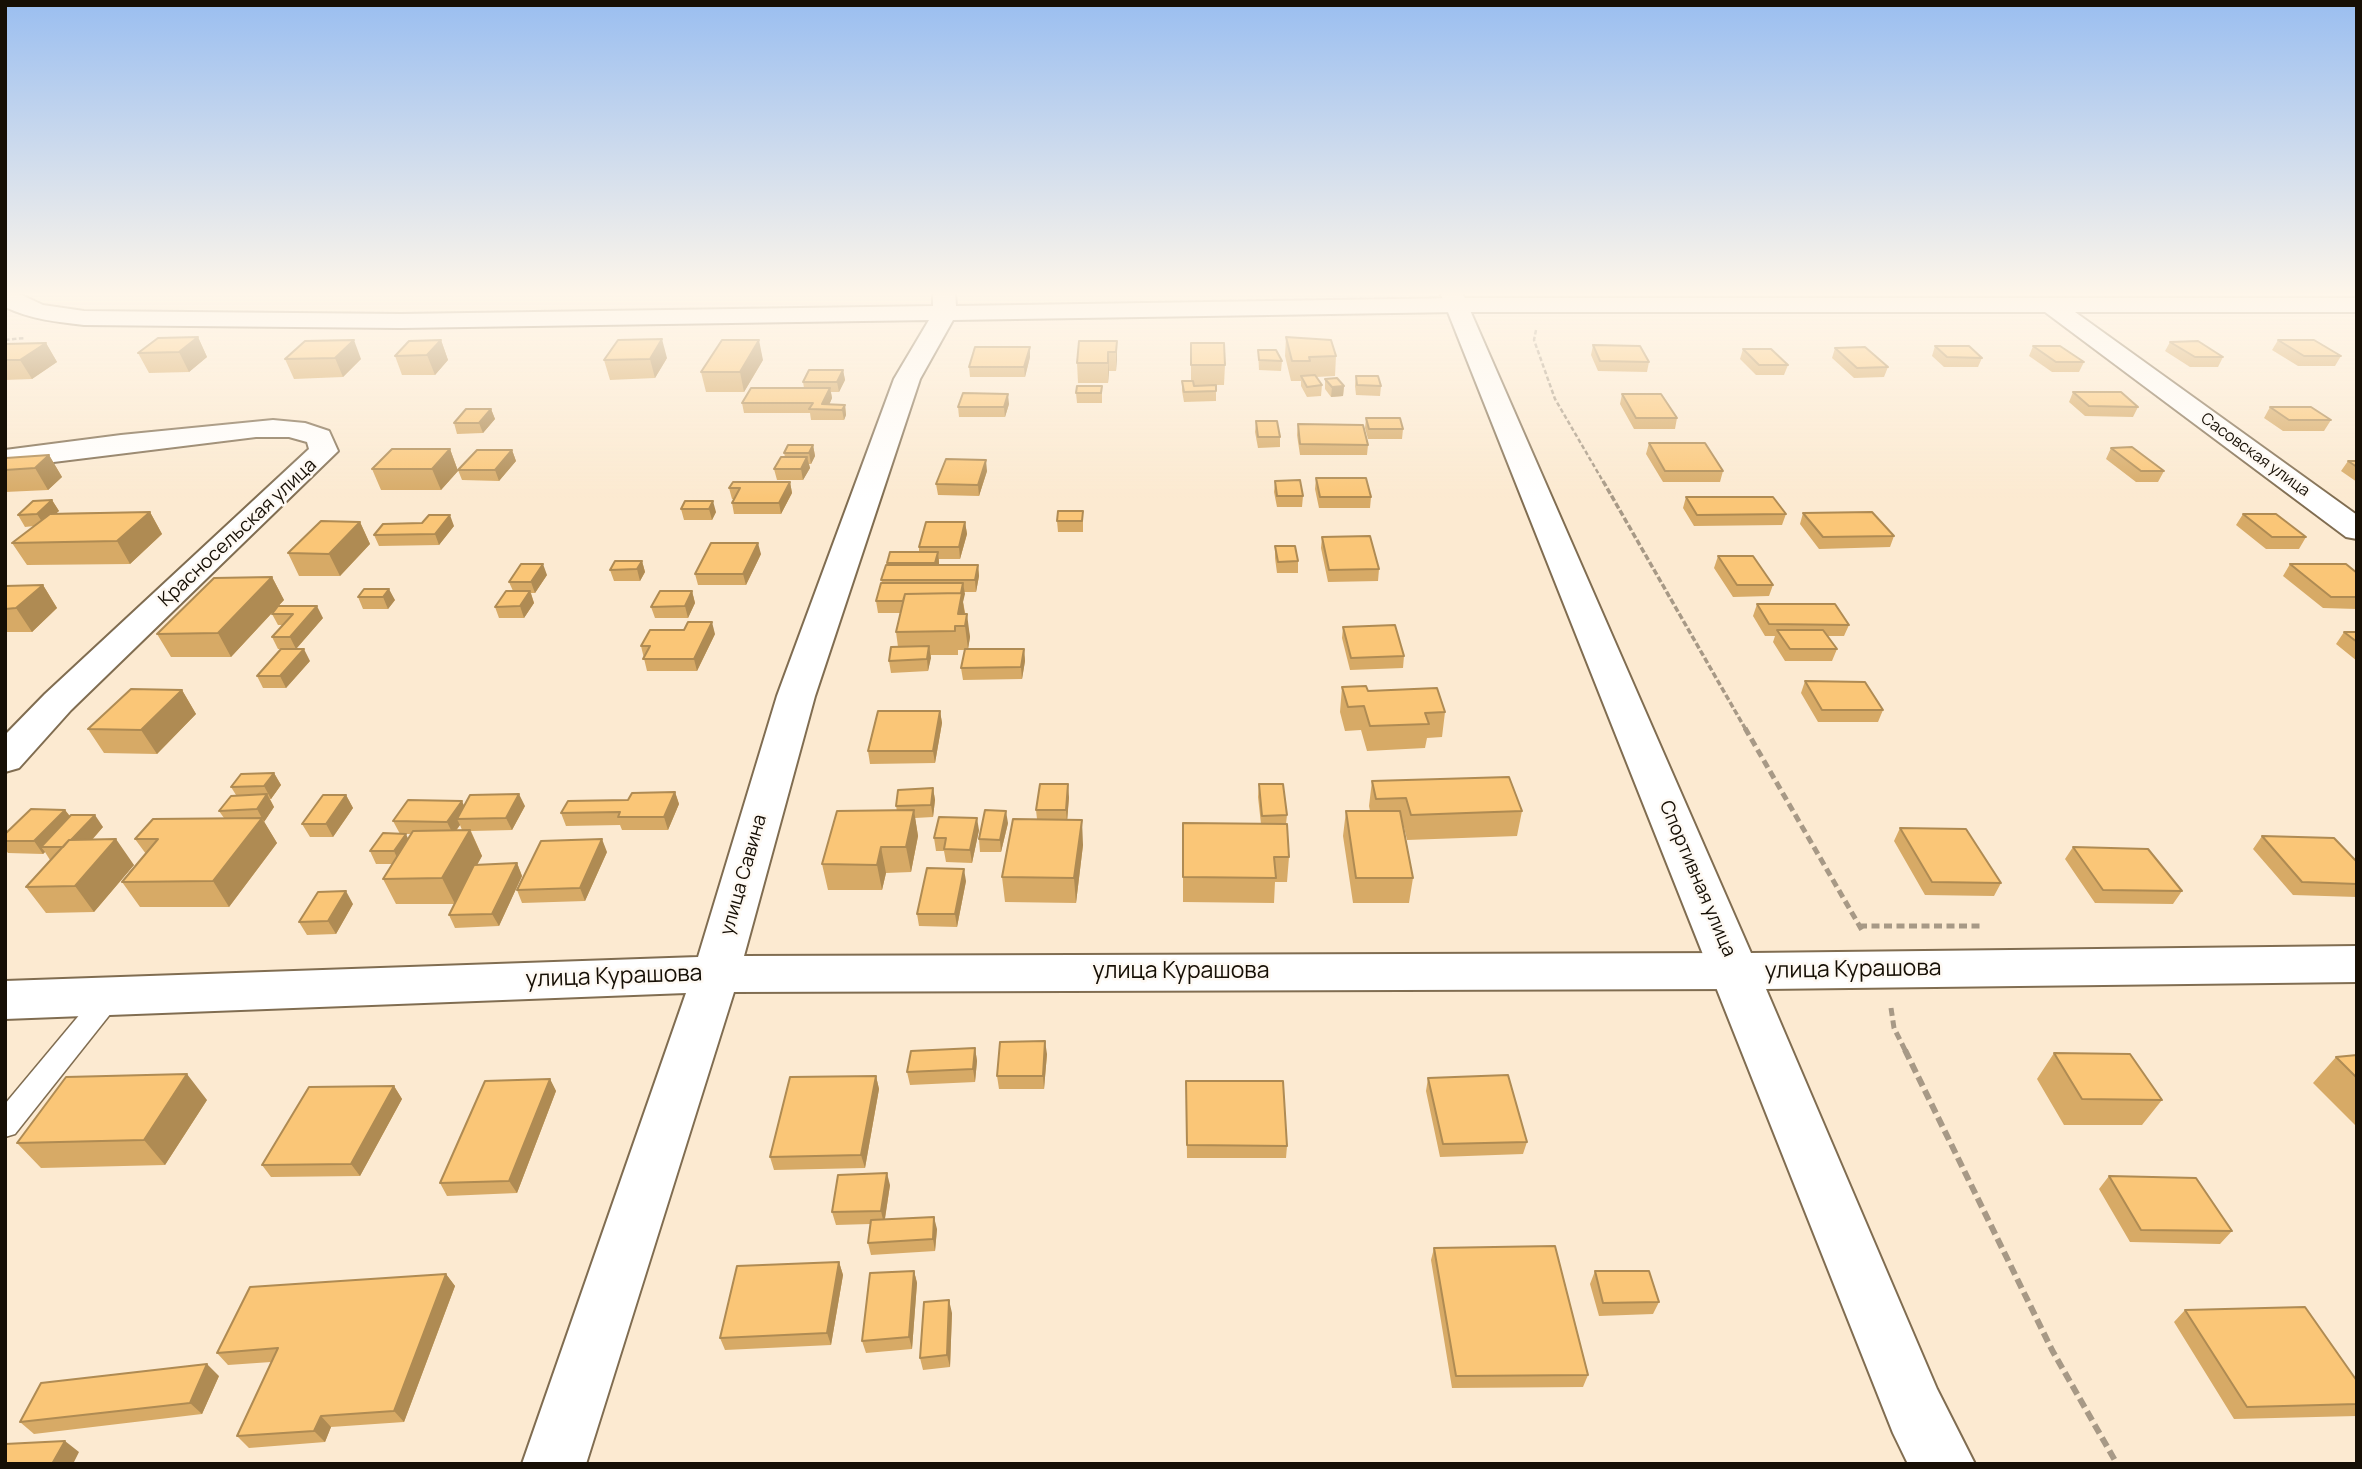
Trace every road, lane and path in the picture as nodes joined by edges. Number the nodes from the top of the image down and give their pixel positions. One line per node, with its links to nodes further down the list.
1 (916, 361): 11 (street, улица Савина)
2 (1480, 361): 10 (street, Спортивная улица)
3 (1541, 361): 9 (path)
4 (2126, 361): 6 (street, Сасовская улица)
5 (5, 458): 7 (street, Красносельская улица)
6 (2357, 530)
7 (5, 759)
8 (2357, 964): 9 (street, улица Курашова)
9 (1884, 969): 10 (street, улица Курашова); 17 (path)
10 (1735, 971): 11 (street, улица Курашова); 16 (street, Спортивная улица)
11 (716, 974): 12 (street, улица Курашова); 15 (street, улица Савина)
12 (110, 996): 13 (street, улица Курашова); 14 (lane)
13 (5, 1000)
14 (5, 1125)
15 (554, 1464)
16 (1943, 1464)
17 (2117, 1464)

